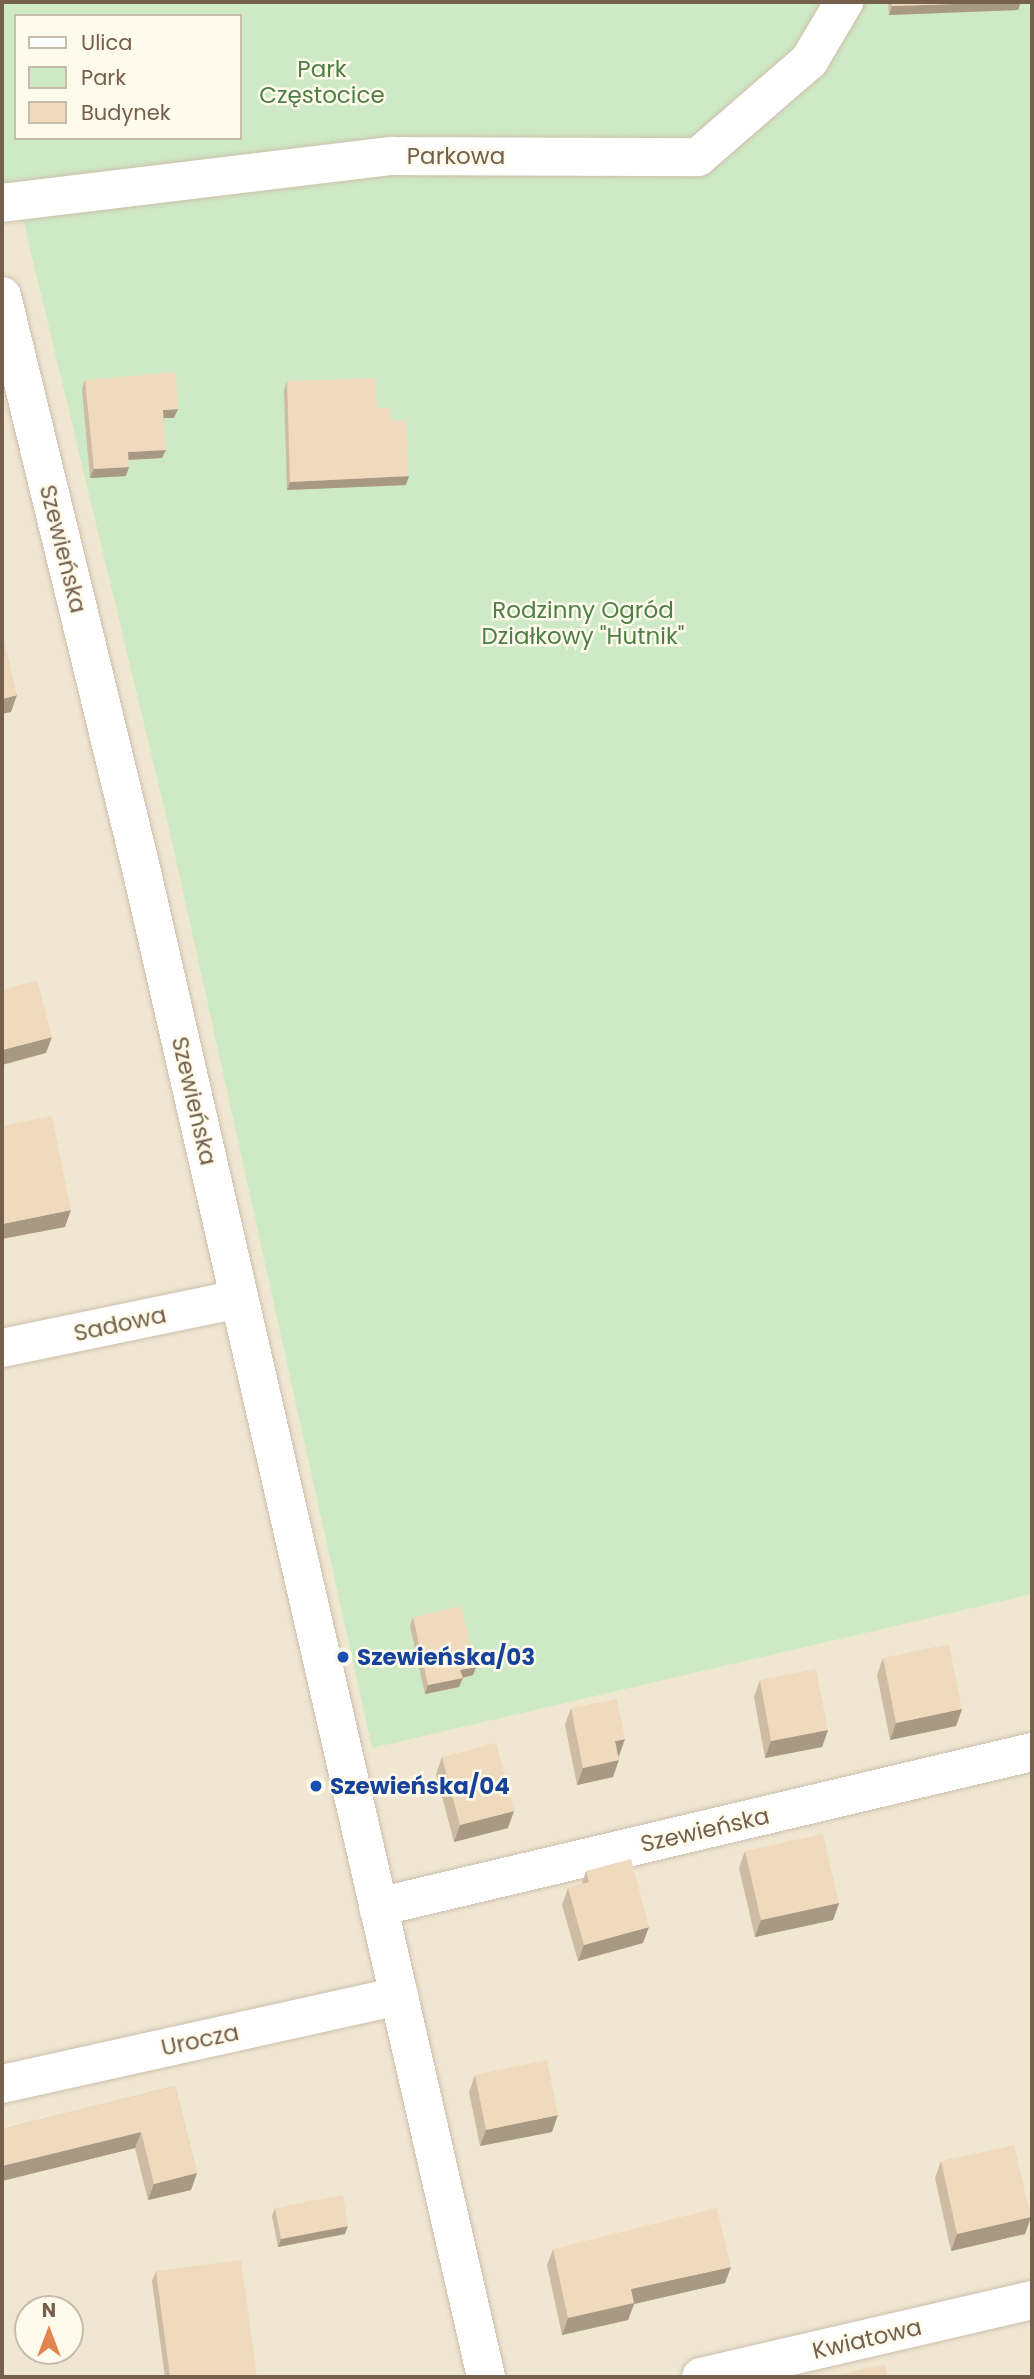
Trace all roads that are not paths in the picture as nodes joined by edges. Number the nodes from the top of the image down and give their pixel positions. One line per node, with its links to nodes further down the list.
1 (844, 2): 2 (street, Parkowa)
2 (2, 203)
3 (2, 296): 4 (street, Szewieńska)
4 (16, 416): 5 (street, Szewieńska)
5 (239, 1299): 6 (street, Sadowa); 8 (street, Szewieńska)
6 (2, 1348)
7 (1032, 1752): 8 (street, Szewieńska)
8 (378, 1907): 9 (street, Szewieńska)
9 (398, 1996): 10 (street, Urocza); 12 (street, Szewieńska)
10 (2, 2084)
11 (1032, 2300): 13 (street, Kwiatowa)
12 (486, 2377)
13 (701, 2377)

